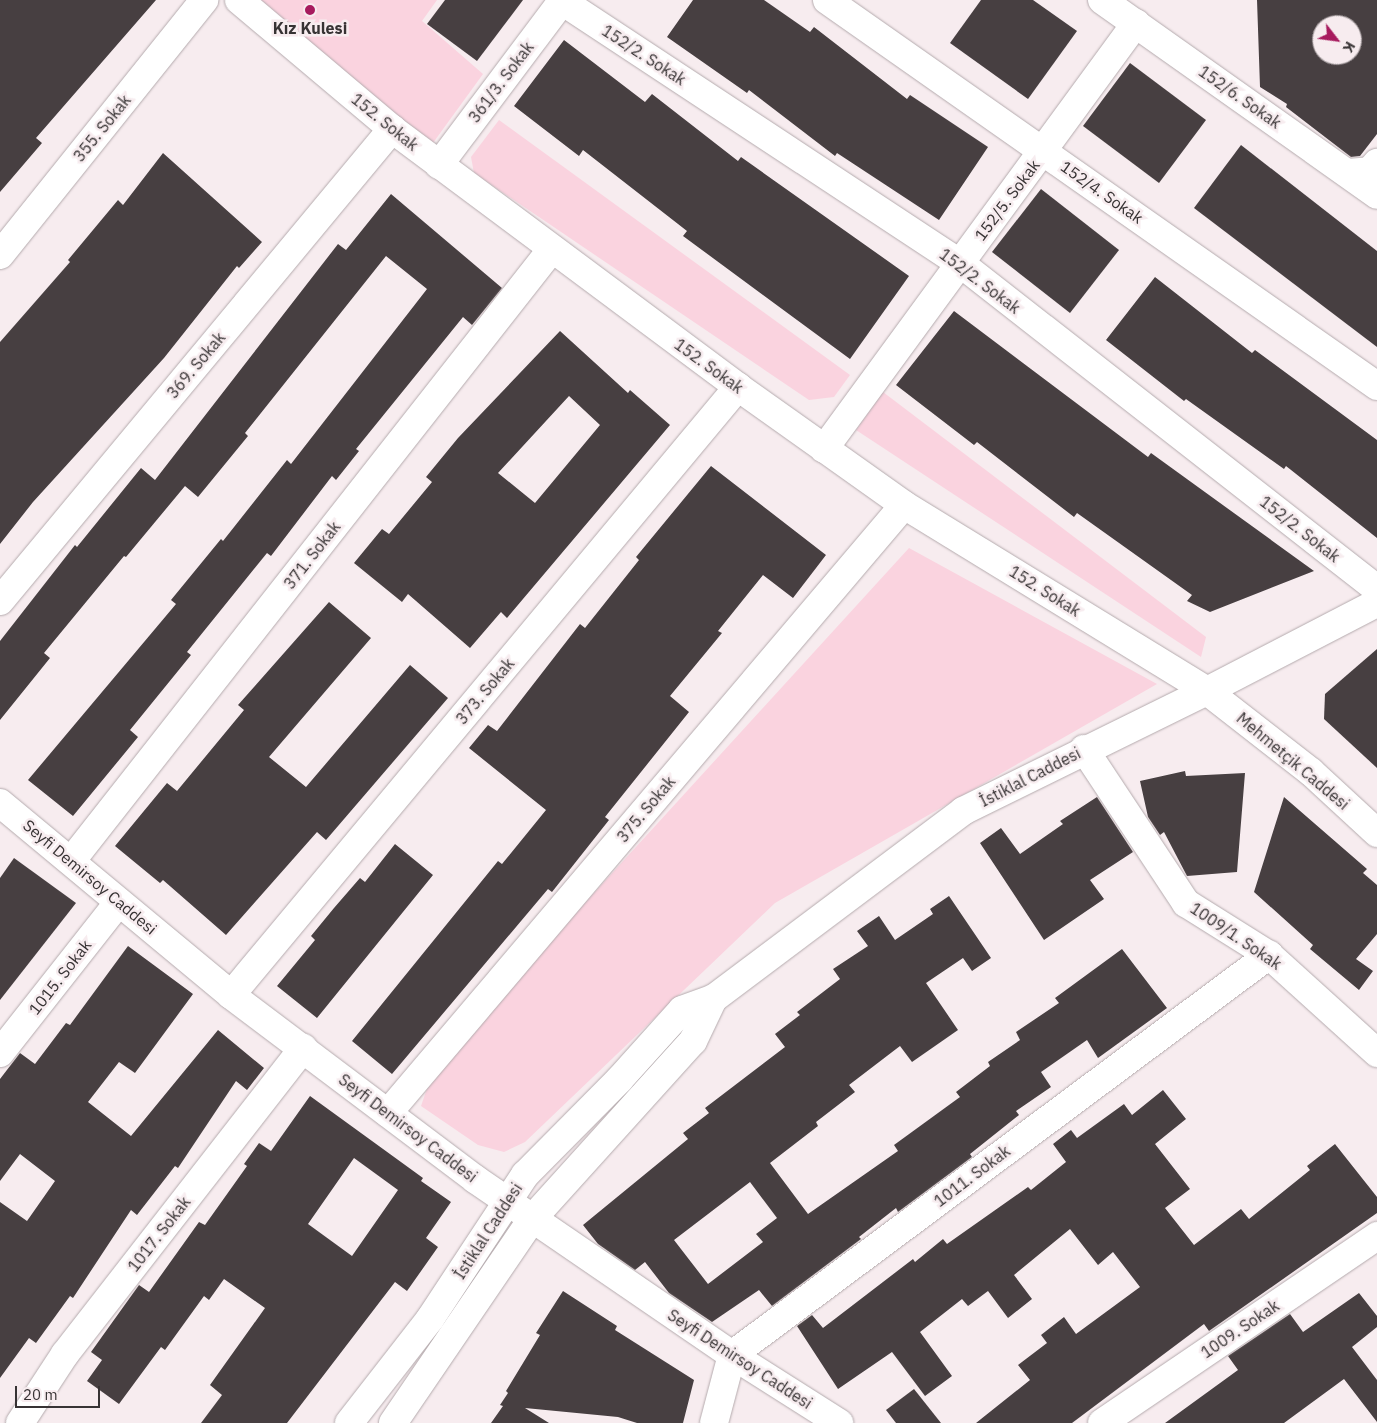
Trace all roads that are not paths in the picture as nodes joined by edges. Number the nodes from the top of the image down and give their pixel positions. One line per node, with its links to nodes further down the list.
1 (204, 0): 14 (street, 355. Sokak)
2 (239, 0): 7 (street, 152. Sokak)
3 (562, 0): 10 (street, 361/3. Sokak); 15 (street, 152/2. Sokak)
4 (827, 0): 8 (street, 152/4. Sokak)
5 (1102, 0): 6 (street, 152/6. Sokak)
6 (1136, 23): 8 (street, 152/5. Sokak); 11 (street, 152/6. Sokak)
7 (392, 129): 10 (street, 152. Sokak); 21 (street, 369. Sokak)
8 (1044, 151): 15 (street, 152/5. Sokak); 16 (street, 152/4. Sokak)
9 (1377, 163): 11 (street)
10 (439, 165): 13 (street, 152. Sokak)
11 (1348, 173): 12 (street, 152/6. Sokak)
12 (1377, 195)
13 (552, 250): 17 (street, 152. Sokak); 27 (street, 371. Sokak)
14 (0, 255)
15 (960, 263): 18 (street, 152/5. Sokak); 20 (street, 152/2. Sokak)
16 (1377, 386)
17 (738, 387): 18 (street, 152. Sokak); 30 (street, 373. Sokak)
18 (824, 449): 19 (street, 152. Sokak)
19 (904, 505): 23 (street, 152. Sokak); 35 (street, 375. Sokak)
20 (1377, 589)
21 (0, 601)
22 (1377, 603): 23 (street, İstiklal Caddesi)
23 (1207, 691): 24 (street, İstiklal Caddesi); 26 (street, Mehmetçik Caddesi)
24 (1084, 750): 29 (street, 1009/1. Sokak); 31 (street, İstiklal Caddesi)
25 (0, 803): 27 (street, Seyfi Demirsoy Caddesi)
26 (1377, 833)
27 (72, 860): 28 (street, Seyfi Demirsoy Caddesi)
28 (119, 902): 30 (street, Seyfi Demirsoy Caddesi); 33 (street, 1015. Sokak)
29 (1269, 955): 34 (street, 1009/1. Sokak); 39 (street, 1011. Sokak)
30 (231, 995): 32 (street, Seyfi Demirsoy Caddesi)
31 (713, 999): 36 (street, İstiklal Caddesi); 37 (street, İstiklal Caddesi)
32 (303, 1048): 35 (street, Seyfi Demirsoy Caddesi); 40 (street, 1017. Sokak)
33 (0, 1053)
34 (1377, 1053)
35 (388, 1113): 36 (street, Seyfi Demirsoy Caddesi)
36 (505, 1201): 37 (street, Seyfi Demirsoy Caddesi); 41 (street, İstiklal Caddesi)
37 (532, 1219): 39 (street, Seyfi Demirsoy Caddesi); 42 (street, İstiklal Caddesi)
38 (1377, 1236): 45 (street, 1009. Sokak)
39 (732, 1355): 43 (street); 44 (street, Seyfi Demirsoy Caddesi)
40 (20, 1423)
41 (348, 1423)
42 (393, 1423)
43 (714, 1423)
44 (838, 1423)
45 (1102, 1423)

